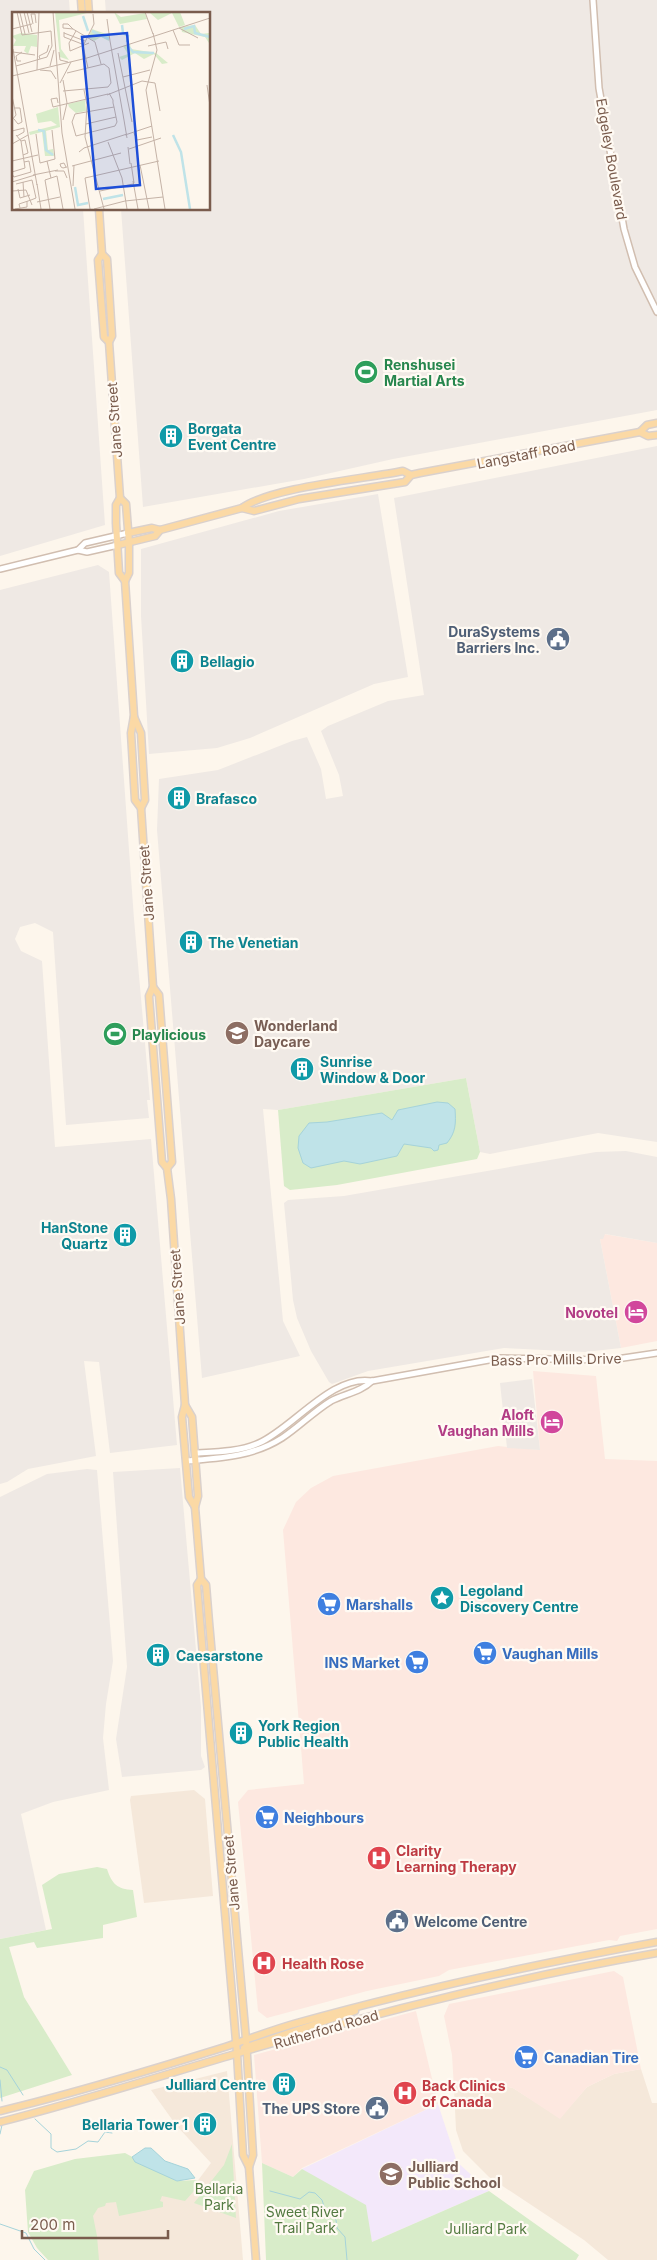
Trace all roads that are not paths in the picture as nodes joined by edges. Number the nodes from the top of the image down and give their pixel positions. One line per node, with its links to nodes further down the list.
1 (593, 0): 3 (street, Edgeley Boulevard)
2 (99, 210): 8 (main road, Jane Street)
3 (657, 312)
4 (657, 423): 5 (main road, Langstaff Road)
5 (640, 432): 6 (main road, Langstaff Road); 7 (main road, Langstaff Road)
6 (657, 434)
7 (411, 475): 9 (main road, Langstaff Road); 9 (main road, Langstaff Road)
8 (120, 498): 11 (main road, Jane Street); 12 (main road, Jane Street)
9 (242, 508): 10 (main road, Langstaff Road)
10 (160, 530): 11 (main road, Langstaff Road); 13 (main road, Langstaff Road)
11 (128, 533): 12 (street, Langstaff Road); 13 (main road, Jane Street)
12 (117, 535): 14 (main road, Jane Street); 15 (street, Langstaff Road)
13 (129, 542): 14 (main road, Langstaff Road); 17 (main road, Jane Street)
14 (118, 545): 15 (street, Langstaff Road); 17 (main road, Jane Street)
15 (78, 550): 16 (street, Langstaff Road)
16 (0, 569)
17 (125, 581): 18 (main road, Jane Street)
18 (134, 716): 19 (main road, Jane Street); 19 (main road, Jane Street)
19 (141, 808): 20 (main road, Jane Street)
20 (153, 987): 21 (main road, Jane Street); 21 (main road, Jane Street)
21 (167, 1168): 24 (main road, Jane Street)
22 (656, 1352): 23 (street, Bass Pro Mills Drive)
23 (372, 1381): 25 (street, Bass Pro Mills Drive); 25 (street, Bass Pro Mills Drive)
24 (186, 1405): 25 (main road, Jane Street); 26 (main road, Jane Street)
25 (195, 1456): 26 (street, Bass Pro Mills Drive); 27 (main road, Jane Street)
26 (186, 1460): 27 (main road, Jane Street)
27 (194, 1507): 28 (main road, Jane Street)
28 (201, 1579): 31 (main road, Jane Street); 32 (main road, Jane Street)
29 (657, 1942): 32 (main road, Rutherford Road)
30 (657, 1953): 32 (main road, Rutherford Road)
31 (236, 2043): 32 (main road, Rutherford Road); 33 (main road, Jane Street); 34 (main road, Rutherford Road)
32 (246, 2045): 33 (main road, Rutherford Road); 36 (main road, Jane Street)
33 (237, 2053): 35 (main road, Rutherford Road); 36 (main road, Jane Street)
34 (0, 2111)
35 (0, 2122)
36 (248, 2167): 37 (main road, Jane Street)
37 (256, 2260)

